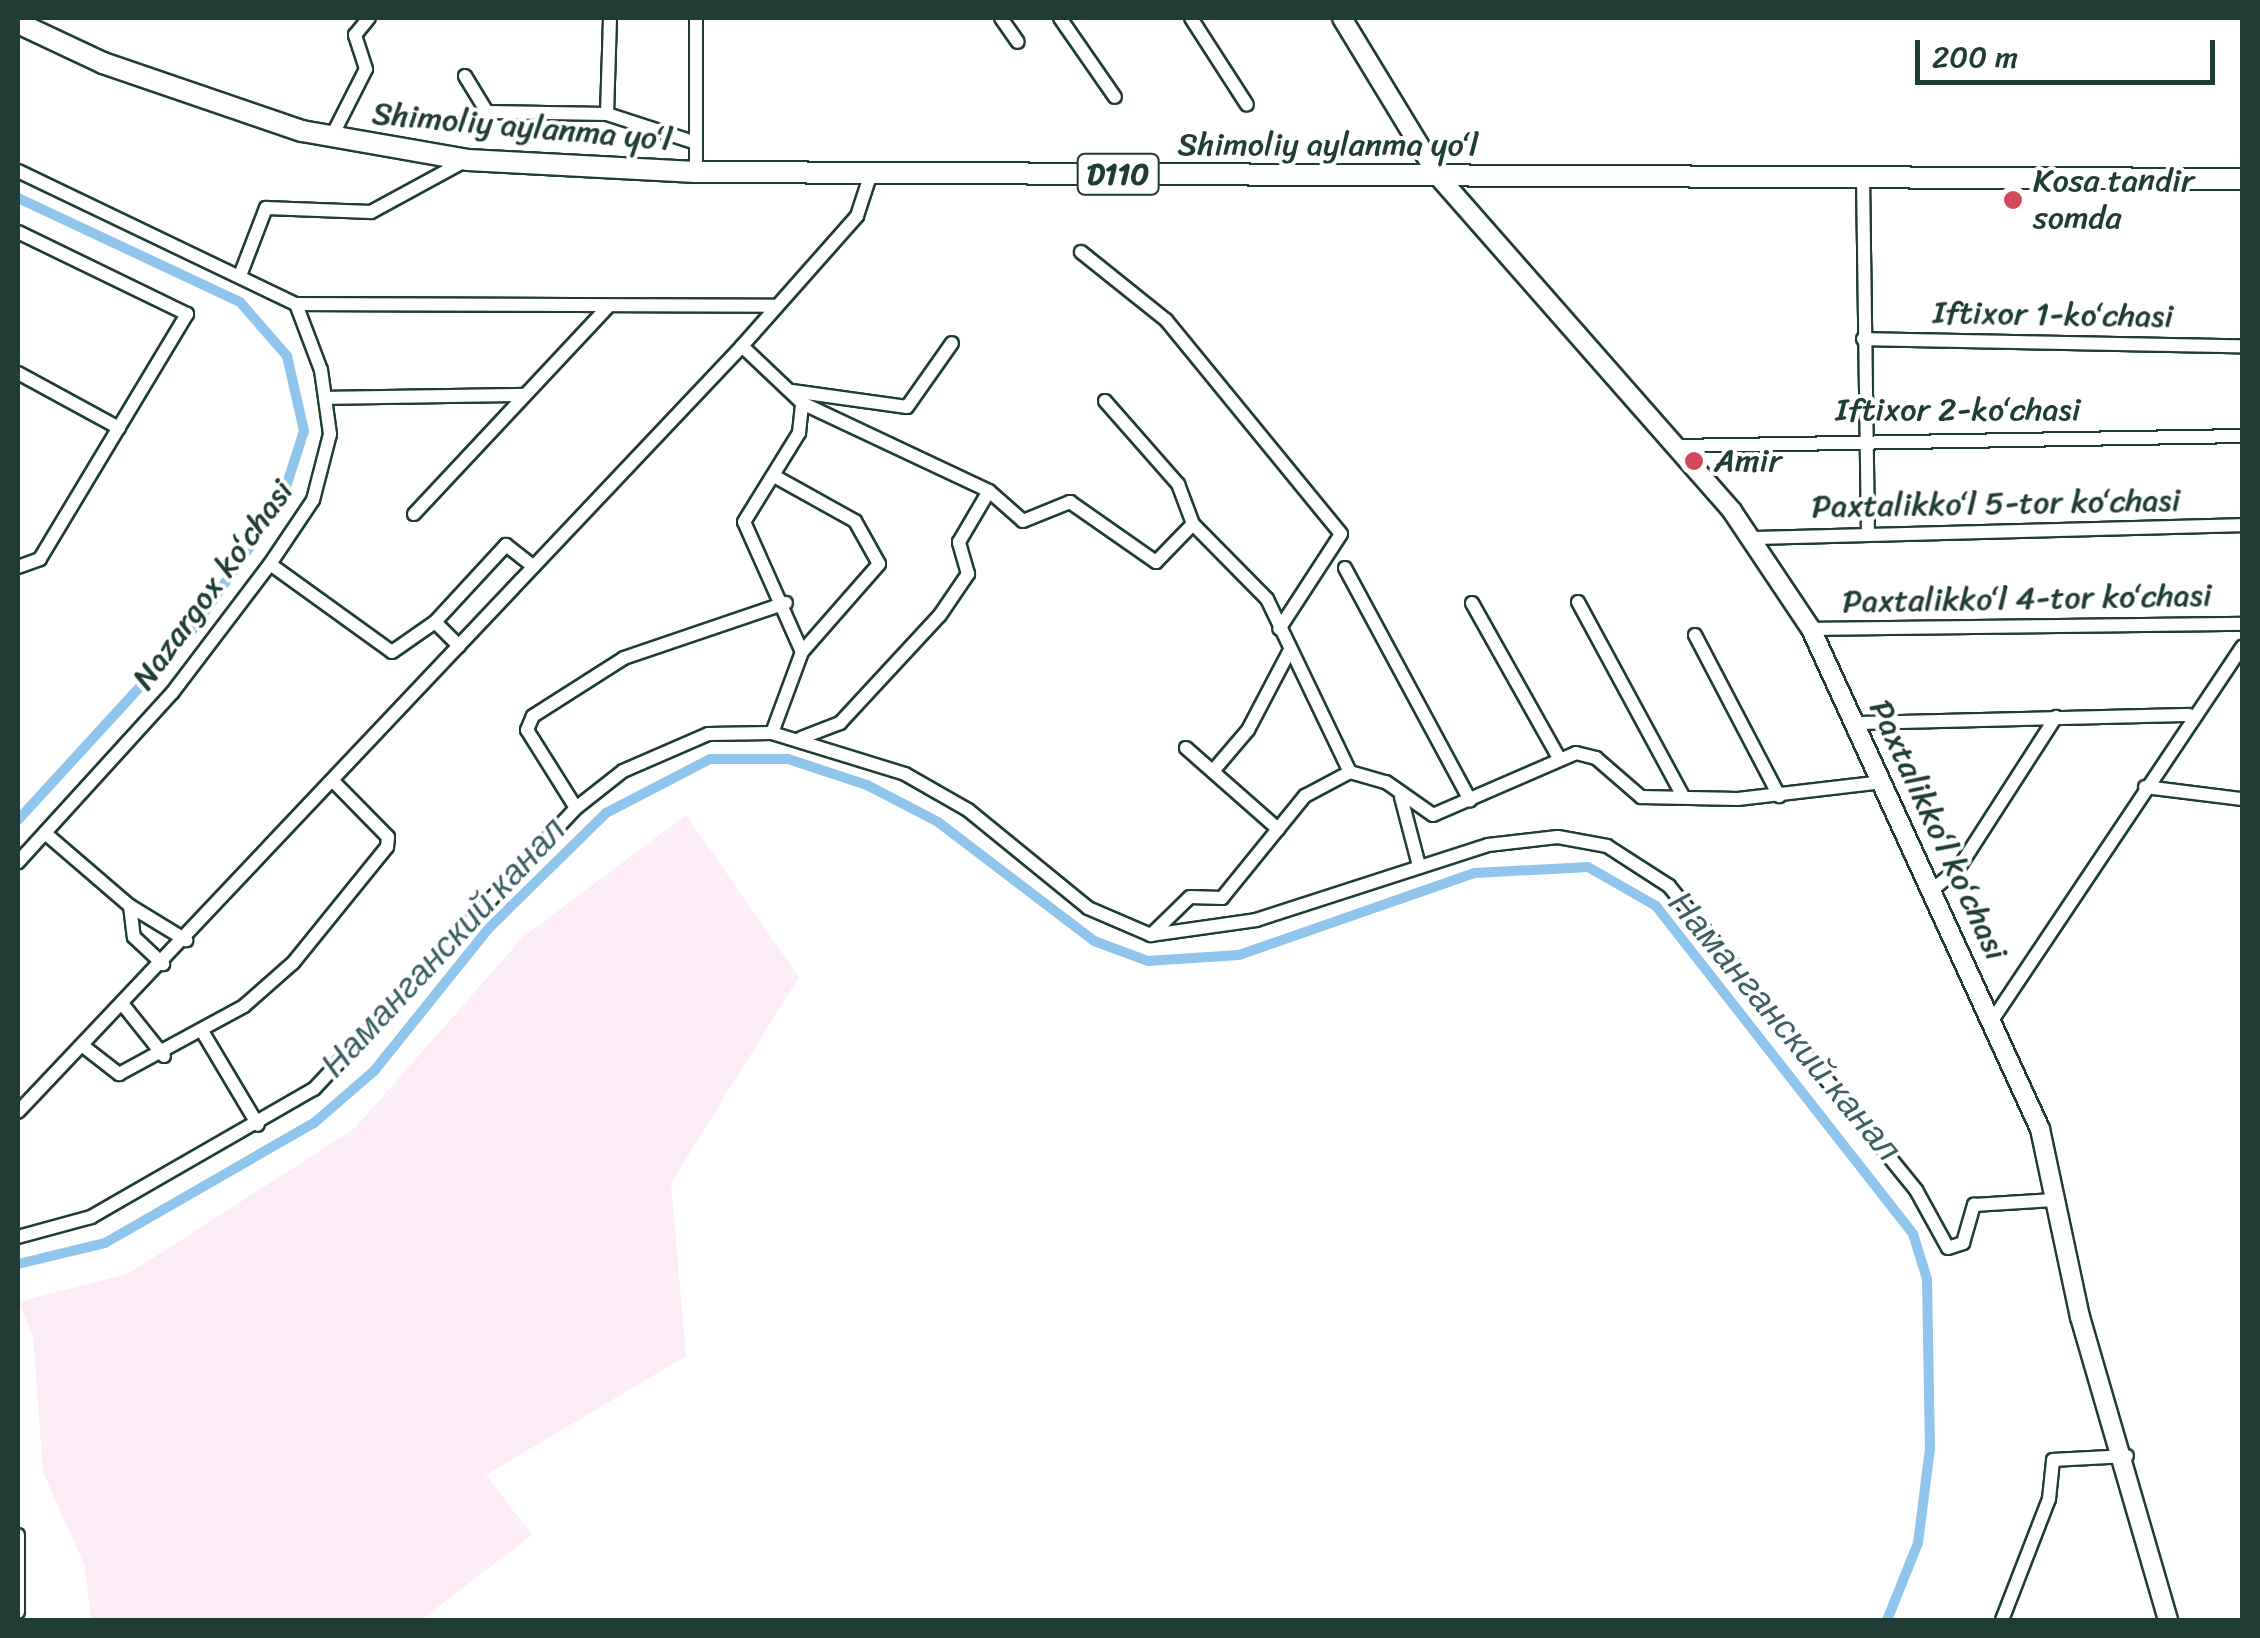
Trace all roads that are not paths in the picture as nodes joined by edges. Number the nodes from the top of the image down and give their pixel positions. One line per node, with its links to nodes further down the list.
1 (369, 18): 15 (street)
2 (610, 18): 14 (street)
3 (696, 18): 16 (street)
4 (1001, 18): 10 (street)
5 (1060, 18): 12 (street)
6 (1190, 18): 13 (street)
7 (1342, 18): 21 (street, Paxtalikkoʻl koʻchasi)
8 (18, 23): 9 (main road, Shimoliy aylanma yoʻl / D110)
9 (43, 25): 15 (main road, Shimoliy aylanma yoʻl / D110)
10 (1018, 42)
11 (465, 76): 14 (street)
12 (1115, 97)
13 (1246, 106)
14 (607, 114): 16 (street)
15 (331, 138): 17 (main road, Shimoliy aylanma yoʻl / D110)
16 (692, 142): 20 (street)
17 (468, 160): 20 (main road, Shimoliy aylanma yoʻl / D110); 26 (street)
18 (872, 170): 20 (main road, Shimoliy aylanma yoʻl / D110); 21 (main road, Shimoliy aylanma yoʻl / D110); 28 (street)
19 (18, 171): 26 (street)
20 (696, 172)
21 (1438, 176): 22 (main road, Shimoliy aylanma yoʻl / D110); 43 (street, Paxtalikkoʻl koʻchasi)
22 (1863, 176): 23 (main road, Shimoliy aylanma yoʻl / D110); 30 (street)
23 (2242, 178)
24 (18, 232): 40 (street)
25 (1081, 252): 60 (street)
26 (241, 273): 27 (street)
27 (296, 304): 29 (street); 37 (street, Nazargox koʻchasi)
28 (776, 306): 29 (street); 32 (street)
29 (608, 308): 36 (street)
30 (1863, 339): 33 (street, Iftixor 1-koʻchasi); 42 (street)
31 (952, 343): 35 (street)
32 (742, 346): 35 (street); 52 (street)
33 (2242, 346)
34 (18, 373): 40 (street)
35 (789, 390): 39 (street)
36 (525, 394): 37 (street); 46 (street)
37 (325, 398): 51 (street, Nazargox koʻchasi)
38 (1105, 401): 47 (street)
39 (802, 403): 44 (street); 45 (street)
40 (119, 428): 53 (street)
41 (2242, 436): 42 (street, Iftixor 2-koʻchasi)
42 (1866, 439): 43 (street, Iftixor 2-koʻchasi); 49 (street)
43 (1676, 446): 50 (street, Paxtalikkoʻl koʻchasi)
44 (774, 476): 56 (street); 65 (street)
45 (989, 491): 47 (street); 71 (street)
46 (414, 514)
47 (1193, 524): 60 (street)
48 (2242, 525): 49 (street, Paxtalikkoʻl 5-tor koʻchasi)
49 (1868, 533): 50 (street, Paxtalikkoʻl 5-tor koʻchasi)
50 (1752, 538): 61 (street, Paxtalikkoʻl koʻchasi)
51 (270, 564): 58 (street); 86 (street, Nazargox koʻchasi)
52 (533, 566): 58 (street); 63 (street)
53 (18, 567)
54 (1345, 568): 83 (street)
55 (1578, 602): 80 (street)
56 (786, 603): 65 (street); 84 (street)
57 (1472, 603): 73 (street)
58 (435, 622): 63 (street)
59 (2242, 624): 61 (street, Paxtalikkoʻl 4-tor koʻchasi)
60 (1279, 629): 66 (street)
61 (1812, 629): 69 (street, Paxtalikkoʻl koʻchasi)
62 (1695, 634): 81 (street)
63 (459, 646): 76 (street)
64 (2242, 647): 67 (street)
65 (802, 652): 70 (street)
66 (1295, 655): 74 (street); 75 (street)
67 (2189, 715): 68 (street); 78 (street)
68 (2056, 717): 69 (street); 89 (street)
69 (1856, 722): 77 (street, Paxtalikkoʻl koʻchasi)
70 (772, 733): 71 (street); 84 (street)
71 (799, 738): 91 (street)
72 (1186, 748): 75 (street)
73 (1558, 756): 80 (street); 83 (street)
74 (1350, 772): 79 (street); 85 (street)
75 (1216, 774): 85 (street)
76 (333, 782): 92 (street); 96 (street)
77 (1883, 782): 81 (street); 89 (street, Paxtalikkoʻl koʻchasi)
78 (2145, 787): 82 (street); 95 (street)
79 (1400, 794): 83 (street); 88 (street)
80 (1683, 796): 81 (street)
81 (1778, 796)
82 (2242, 799)
83 (1470, 800)
84 (576, 808): 100 (street)
85 (1278, 829): 91 (street)
86 (46, 833): 87 (street, Nazargox koʻchasi); 90 (street)
87 (18, 862)
88 (1418, 862): 91 (street); 101 (street)
89 (1932, 890): 95 (street, Paxtalikkoʻl koʻchasi)
90 (130, 906): 92 (street); 93 (street)
91 (1150, 935)
92 (186, 940): 93 (street)
93 (163, 964): 94 (street)
94 (124, 1006): 97 (street); 98 (street)
95 (1993, 1019): 101 (street, Paxtalikkoʻl koʻchasi)
96 (202, 1031): 98 (street); 100 (street)
97 (83, 1046): 98 (street); 99 (street)
98 (164, 1056)
99 (18, 1112)
100 (258, 1124): 102 (street)
101 (2054, 1200): 103 (street, Paxtalikkoʻl koʻchasi)
102 (18, 1237)
103 (2126, 1456): 106 (street); 107 (street, Paxtalikkoʻl koʻchasi)
104 (18, 1535): 105 (street)
105 (18, 1612)
106 (2002, 1620)
107 (2168, 1620)

